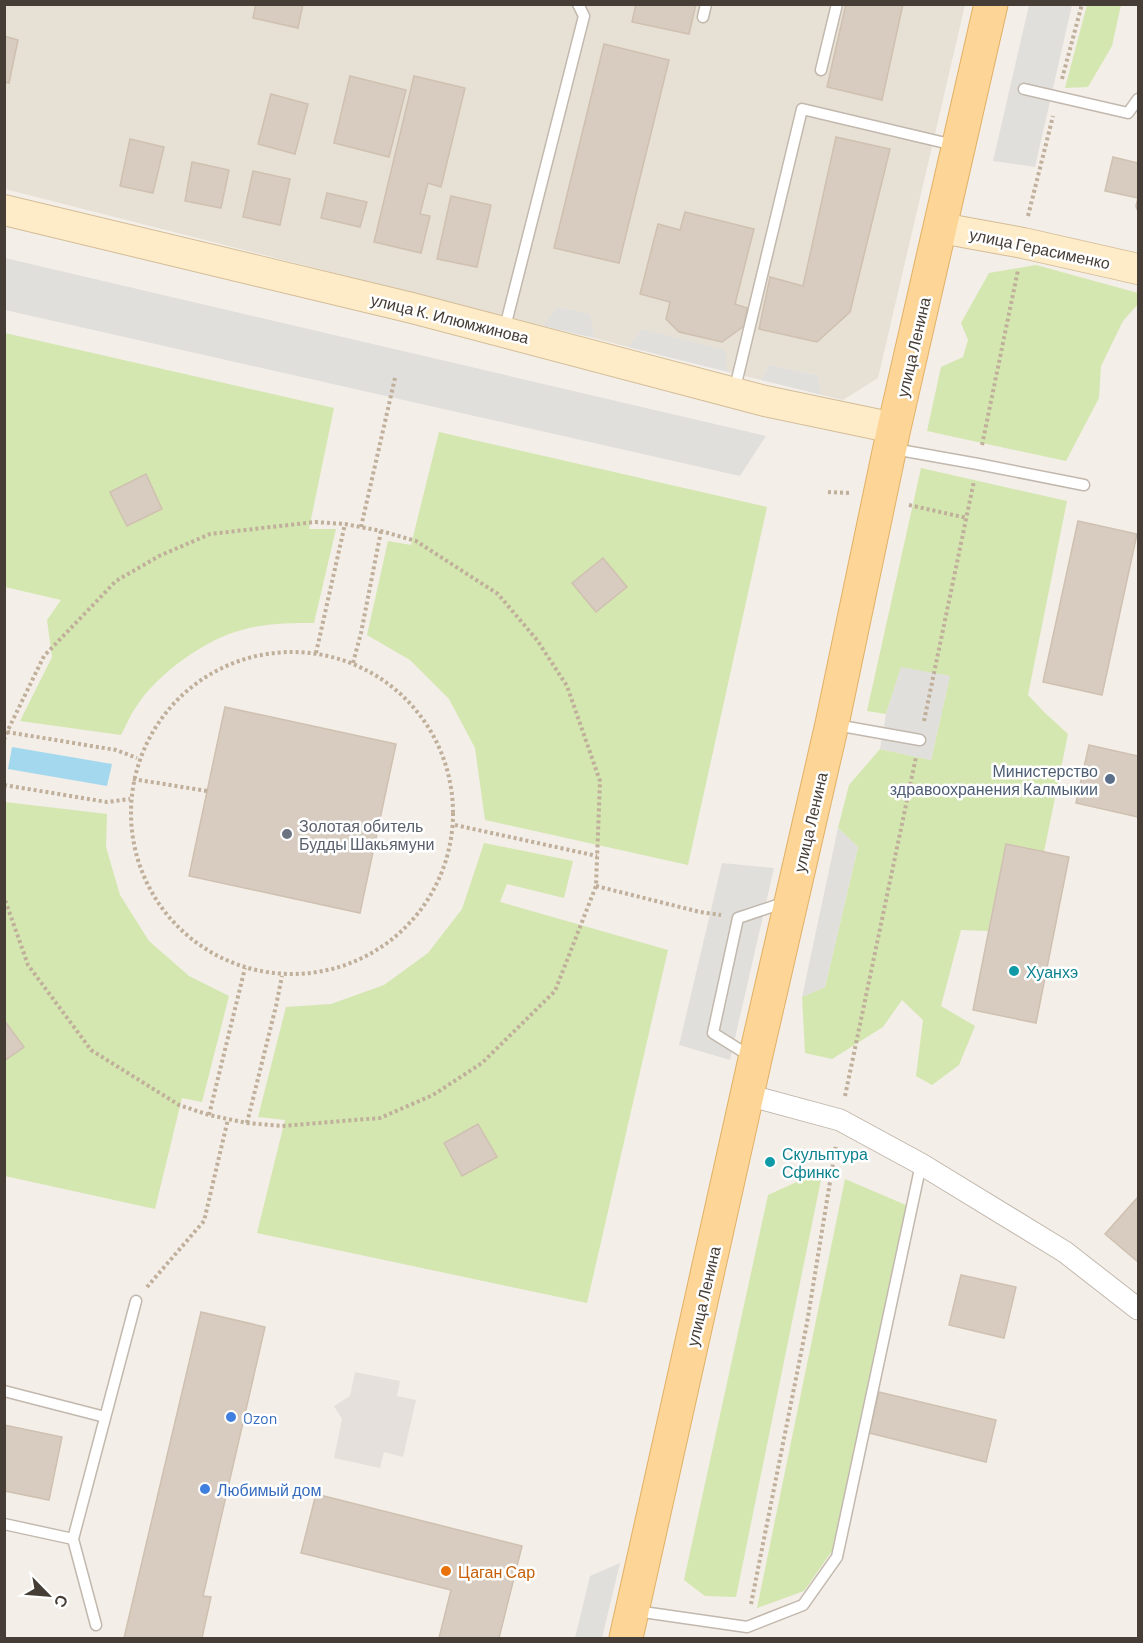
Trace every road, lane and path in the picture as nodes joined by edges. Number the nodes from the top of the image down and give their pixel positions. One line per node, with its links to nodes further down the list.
1 (578, 4): 14 (lane)
2 (706, 4): 5 (lane)
3 (837, 4): 6 (lane)
4 (991, 4): 9 (main road, улица Ленина)
5 (703, 17)
6 (821, 70)
7 (1024, 89): 8 (lane)
8 (1138, 99)
9 (959, 147): 11 (main road, улица Ленина); 16 (lane)
10 (4, 210): 14 (main road, улица К. Илюмжинова)
11 (941, 228): 13 (main road, улица Герасименко); 17 (main road, улица Ленина)
12 (1019, 266): 18 (path)
13 (1138, 269)
14 (504, 331): 16 (main road, улица К. Илюмжинова)
15 (395, 378): 25 (path)
16 (734, 392): 17 (main road, улица К. Илюмжинова)
17 (893, 438): 18 (lane); 29 (main road, улица Ленина)
18 (978, 464): 19 (lane); 23 (path)
19 (1084, 485)
20 (828, 492): 21 (path)
21 (854, 493)
22 (905, 504): 23 (path)
23 (967, 518): 32 (path)
24 (345, 524): 25 (path); 27 (path); 30 (path)
25 (361, 527): 26 (path)
26 (381, 531): 28 (path); 39 (path)
27 (316, 653): 28 (path); 33 (path)
28 (353, 663): 38 (path)
29 (832, 724): 32 (lane); 42 (main road, улица Ленина)
30 (7, 732): 31 (path); 33 (path)
31 (4, 740)
32 (920, 740): 50 (path)
33 (137, 758): 34 (path)
34 (133, 779): 36 (path); 37 (path)
35 (4, 785): 37 (path)
36 (207, 791)
37 (130, 799): 44 (path)
38 (455, 825): 39 (path); 45 (path)
39 (597, 856): 40 (path)
40 (596, 886): 43 (path); 51 (path)
41 (4, 897): 48 (path)
42 (791, 901): 43 (lane); 46 (main road, улица Ленина)
43 (738, 918): 46 (lane)
44 (245, 968): 45 (path); 48 (path)
45 (282, 976): 51 (path)
46 (755, 1059): 47 (main road, улица Ленина)
47 (748, 1095): 50 (street); 59 (main road, улица Ленина)
48 (209, 1115): 49 (path)
49 (228, 1119): 51 (path); 53 (path)
50 (840, 1120): 52 (street); 61 (path)
51 (247, 1123)
52 (921, 1164): 54 (street); 61 (lane)
53 (136, 1301): 56 (lane)
54 (1138, 1309)
55 (4, 1391): 56 (lane)
56 (105, 1417): 58 (lane)
57 (4, 1524): 58 (lane)
58 (73, 1539): 60 (lane)
59 (629, 1624): 61 (lane)
60 (96, 1625)
61 (747, 1627)

